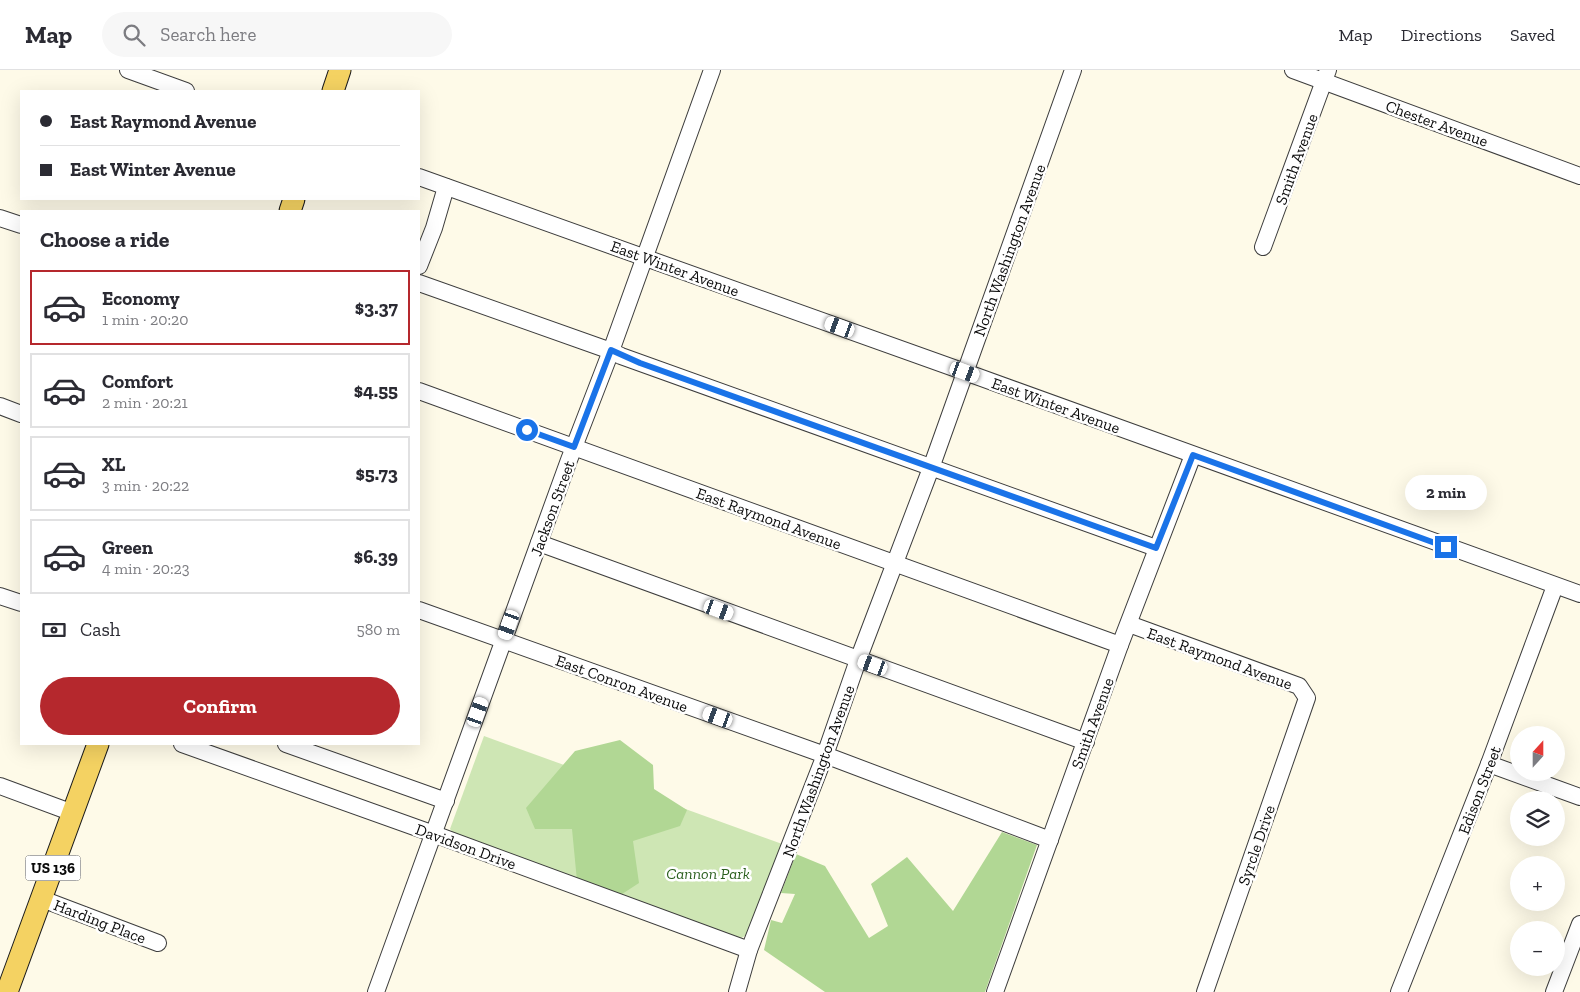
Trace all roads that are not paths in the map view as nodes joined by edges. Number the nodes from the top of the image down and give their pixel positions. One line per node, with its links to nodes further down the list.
1 (128, 70): 7 (street)
2 (340, 70): 8 (main road)
3 (712, 70): 15 (street, Jackson Street)
4 (1073, 70): 19 (street, North Washington Avenue)
5 (1294, 70): 6 (street, Chester Avenue)
6 (1326, 76): 9 (street, Chester Avenue); 14 (street, Smith Avenue)
7 (183, 90)
8 (332, 90)
9 (1580, 176)
10 (420, 177): 11 (street, East Winter Avenue)
11 (446, 187): 15 (street, East Winter Avenue); 16 (street)
12 (0, 218): 13 (street)
13 (20, 225)
14 (1263, 247)
15 (644, 257): 18 (street, Jackson Street); 19 (street, East Winter Avenue)
16 (420, 263)
17 (420, 283): 18 (street)
18 (611, 350): 23 (street, Jackson Street); 25 (street)
19 (965, 372): 24 (street, East Winter Avenue); 25 (street, North Washington Avenue)
20 (420, 391): 23 (street, East Raymond Avenue)
21 (0, 406): 22 (street)
22 (20, 414)
23 (574, 447): 26 (street, Jackson Street); 28 (street, East Raymond Avenue)
24 (1193, 455): 27 (street, Smith Avenue); 29 (street, East Winter Avenue)
25 (932, 468): 27 (street); 28 (street, North Washington Avenue)
26 (539, 544): 35 (street, Jackson Street); 37 (street)
27 (1156, 548): 34 (street, Smith Avenue)
28 (895, 565): 36 (street, East Raymond Avenue); 37 (street, North Washington Avenue)
29 (1555, 586): 30 (street, East Winter Avenue); 44 (street, Edison Street)
30 (1580, 594)
31 (0, 596): 32 (street)
32 (20, 604)
33 (420, 610): 35 (street, East Conron Avenue)
34 (1129, 624): 36 (street, Smith Avenue); 38 (street, East Raymond Avenue)
35 (503, 641): 43 (street, East Conron Avenue); 47 (street, Jackson Street)
36 (1120, 645): 39 (street, Smith Avenue)
37 (858, 660): 39 (street); 43 (street, North Washington Avenue)
38 (1307, 698): 59 (street, Syrcle Drive)
39 (1086, 742): 50 (street, Smith Avenue)
40 (98, 745): 48 (main road, US 136)
41 (185, 745): 49 (street, Davidson Drive)
42 (289, 745): 47 (street)
43 (826, 755): 50 (street, East Conron Avenue); 54 (street, North Washington Avenue)
44 (1489, 764): 46 (street); 60 (street, Edison Street)
45 (0, 786): 48 (street)
46 (1580, 797)
47 (446, 801): 49 (street, Jackson Street)
48 (74, 813): 51 (main road, US 136)
49 (434, 834): 54 (street, Davidson Drive); 56 (street, Jackson Street)
50 (1050, 840): 58 (street, Smith Avenue)
51 (42, 898): 53 (street, Harding Place); 55 (main road, US 136)
52 (1580, 924): 61 (street)
53 (158, 943)
54 (749, 950): 57 (street, North Washington Avenue)
55 (7, 992)
56 (376, 992)
57 (737, 992)
58 (995, 992)
59 (1205, 992)
60 (1399, 992)
61 (1554, 992)

